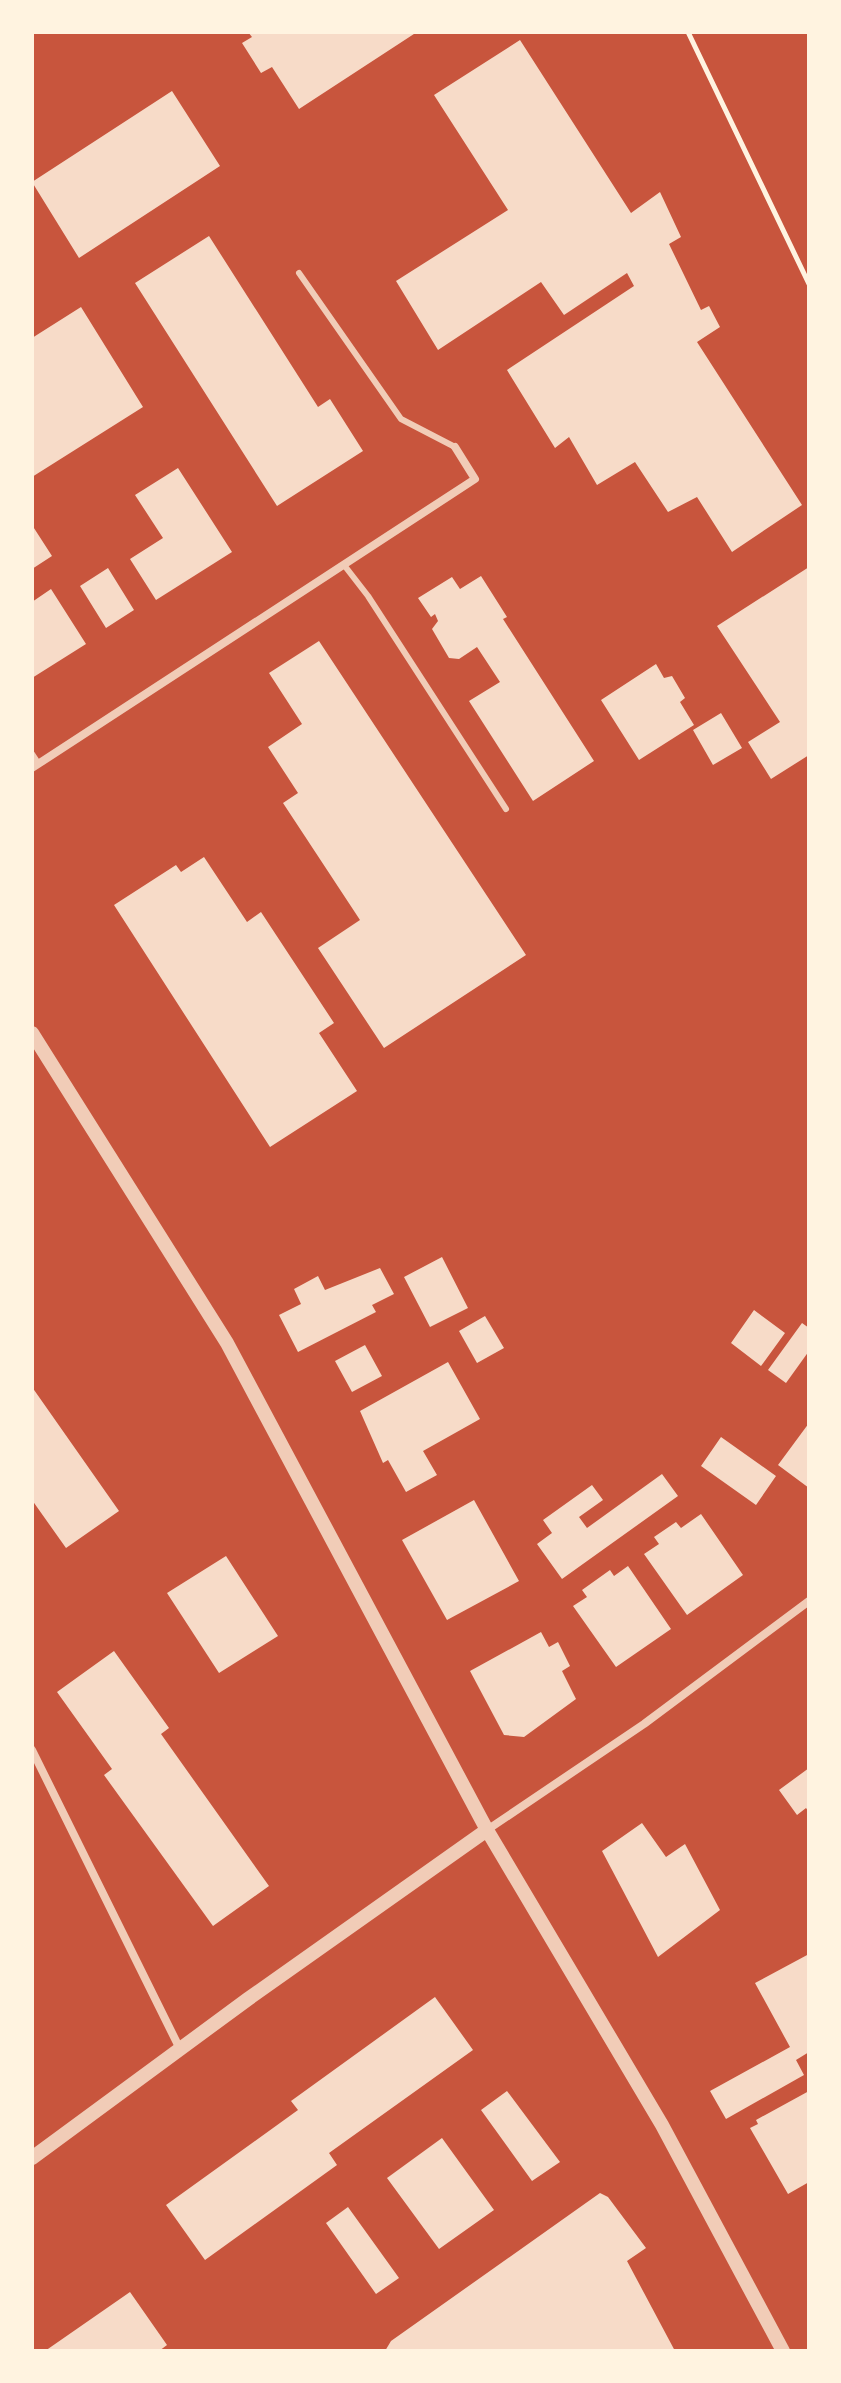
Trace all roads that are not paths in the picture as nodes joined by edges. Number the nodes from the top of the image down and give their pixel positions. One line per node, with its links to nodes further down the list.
1 (299, 273): 2 (lane)
2 (455, 447): 3 (street)
3 (344, 565): 5 (street); 6 (lane)
4 (32, 754): 5 (lane)
5 (35, 766)
6 (506, 809)
7 (32, 1033): 10 (street)
8 (809, 1601): 10 (street)
9 (32, 1750): 11 (street)
10 (487, 1830): 11 (street); 13 (street)
11 (180, 2049): 12 (street)
12 (32, 2158)
13 (783, 2351)

